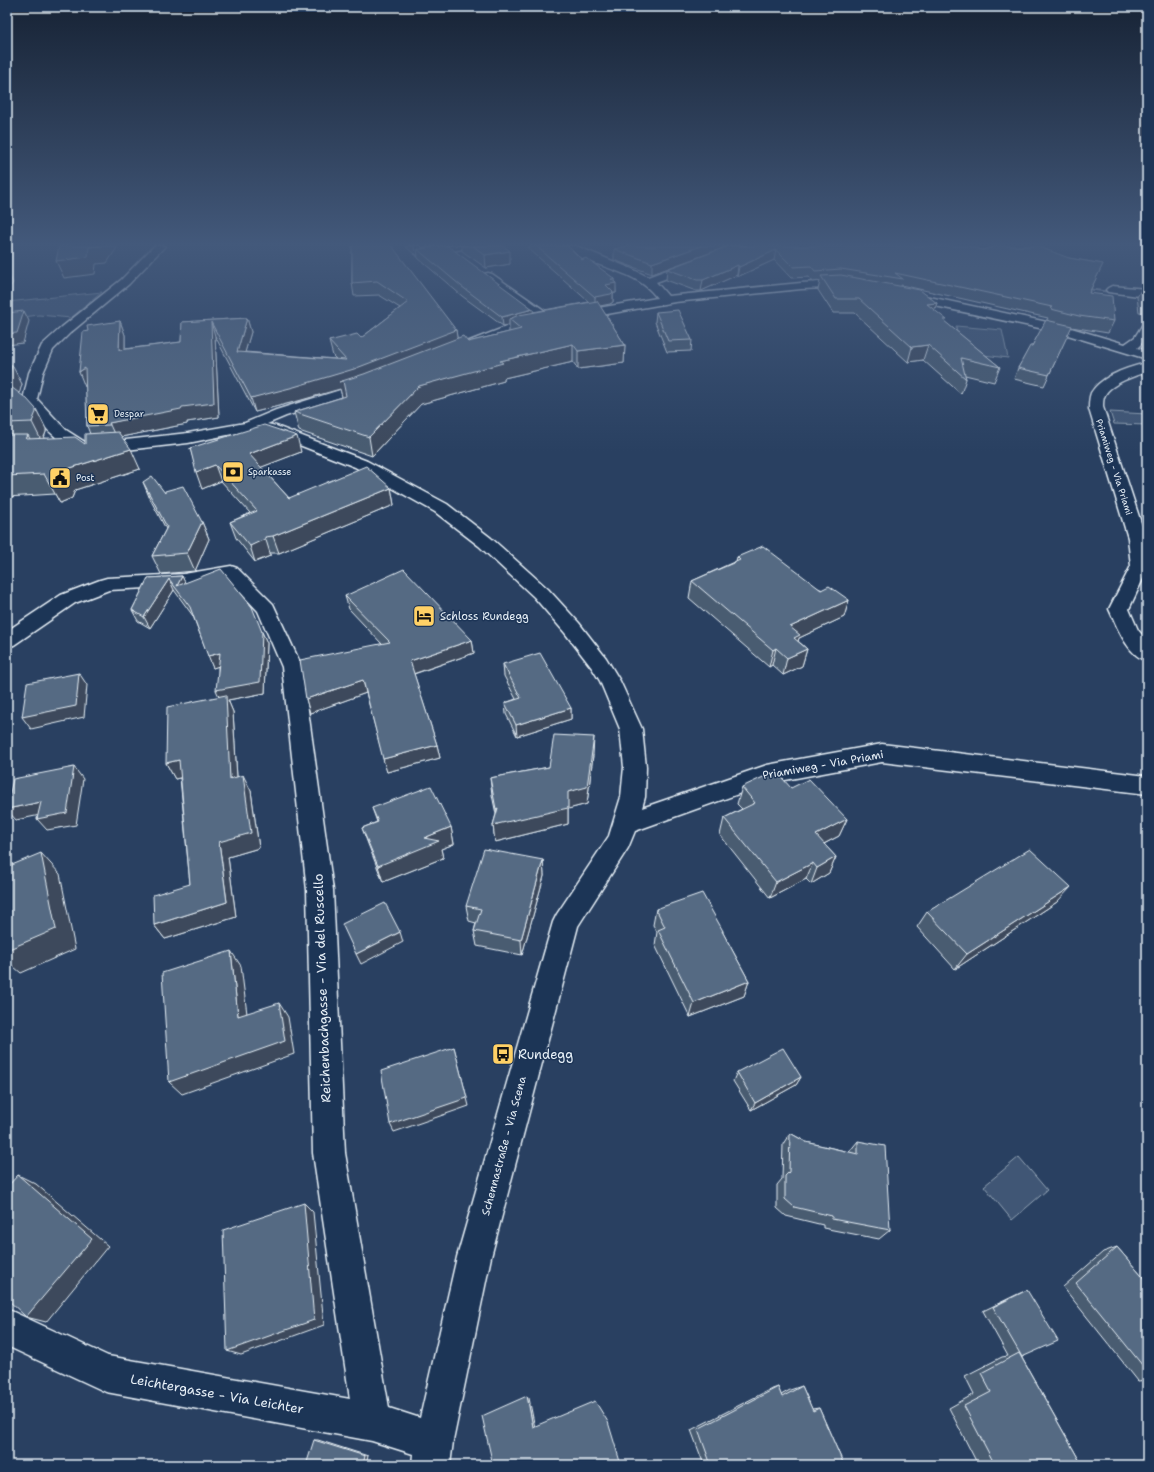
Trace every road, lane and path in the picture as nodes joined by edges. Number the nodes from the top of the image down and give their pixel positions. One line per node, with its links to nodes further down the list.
1 (85, 315): 13 (street)
2 (543, 315): 5 (street)
3 (579, 315): 5 (street)
4 (993, 315): 7 (street)
5 (550, 320): 8 (street)
6 (1147, 327): 7 (street)
7 (1127, 349): 9 (street)
8 (459, 350)
9 (1147, 355)
10 (1147, 367): 16 (street, Priamiweg - Via Priami)
11 (381, 380): 12 (street)
12 (247, 427): 13 (street); 18 (street, Schennastraße - Via Scena)
13 (84, 447): 14 (street)
14 (53, 448)
15 (7, 640): 20 (street, Reichenbachgasse - Via del Ruscello)
16 (1147, 654)
17 (1147, 785): 18 (street, Priamiweg - Via Priami)
18 (626, 824): 21 (street, Schennastraße - Via Scena)
19 (7, 1327): 20 (street, Leichtergasse - Via Leichter)
20 (372, 1422): 21 (street, Leichtergasse - Via Leichter)
21 (433, 1453)

